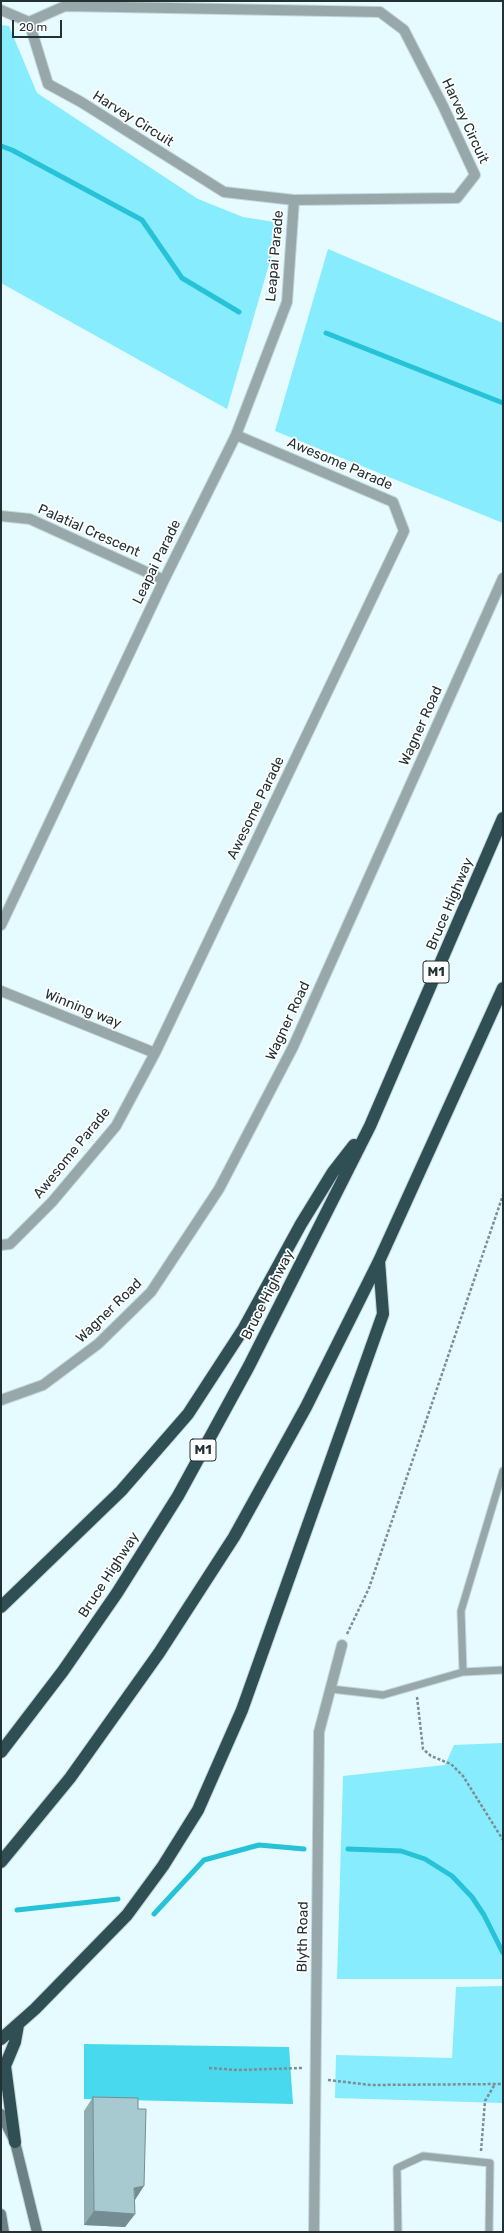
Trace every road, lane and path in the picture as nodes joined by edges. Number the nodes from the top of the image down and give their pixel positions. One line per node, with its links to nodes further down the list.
1 (1, 10): 2 (street)
2 (29, 22): 3 (street, Harvey Circuit); 3 (street, Harvey Circuit)
3 (294, 200): 4 (street, Leapai Parade)
4 (236, 435): 7 (street, Leapai Parade); 12 (street, Awesome Parade)
5 (1, 516): 7 (street, Palatial Crescent)
6 (503, 578): 17 (street, Wagner Road)
7 (164, 580): 9 (street, Leapai Parade)
8 (503, 818): 13 (highway, Bruce Highway / M1)
9 (1, 925)
10 (503, 988): 16 (highway)
11 (1, 991): 12 (street, Winning way)
12 (155, 1052): 15 (street, Awesome Parade)
13 (370, 1126): 19 (highway); 25 (highway, Bruce Highway / M1)
14 (503, 1196): 20 (path)
15 (1, 1245)
16 (379, 1261): 27 (highway); 28 (highway)
17 (1, 1400)
18 (503, 1471): 22 (lane)
19 (1, 1607)
20 (342, 1645): 24 (street, Blyth Road)
21 (503, 1670): 22 (lane)
22 (463, 1672): 23 (lane)
23 (416, 1686): 24 (lane); 26 (path)
24 (331, 1689): 31 (street, Blyth Road)
25 (1, 1752)
26 (503, 1840)
27 (1, 1862)
28 (18, 2025): 29 (highway); 36 (highway)
29 (1, 2039)
30 (209, 2068): 31 (path)
31 (316, 2068): 32 (street, Blyth Road)
32 (315, 2080): 33 (path); 41 (street, Blyth Road)
33 (495, 2084): 34 (path); 37 (path)
34 (503, 2084)
35 (1, 2114): 36 (main road)
36 (15, 2142): 40 (main road)
37 (480, 2162): 42 (lane); 43 (lane)
38 (1, 2214): 39 (main road)
39 (4, 2232)
40 (37, 2232)
41 (314, 2232)
42 (398, 2232)
43 (489, 2232)

